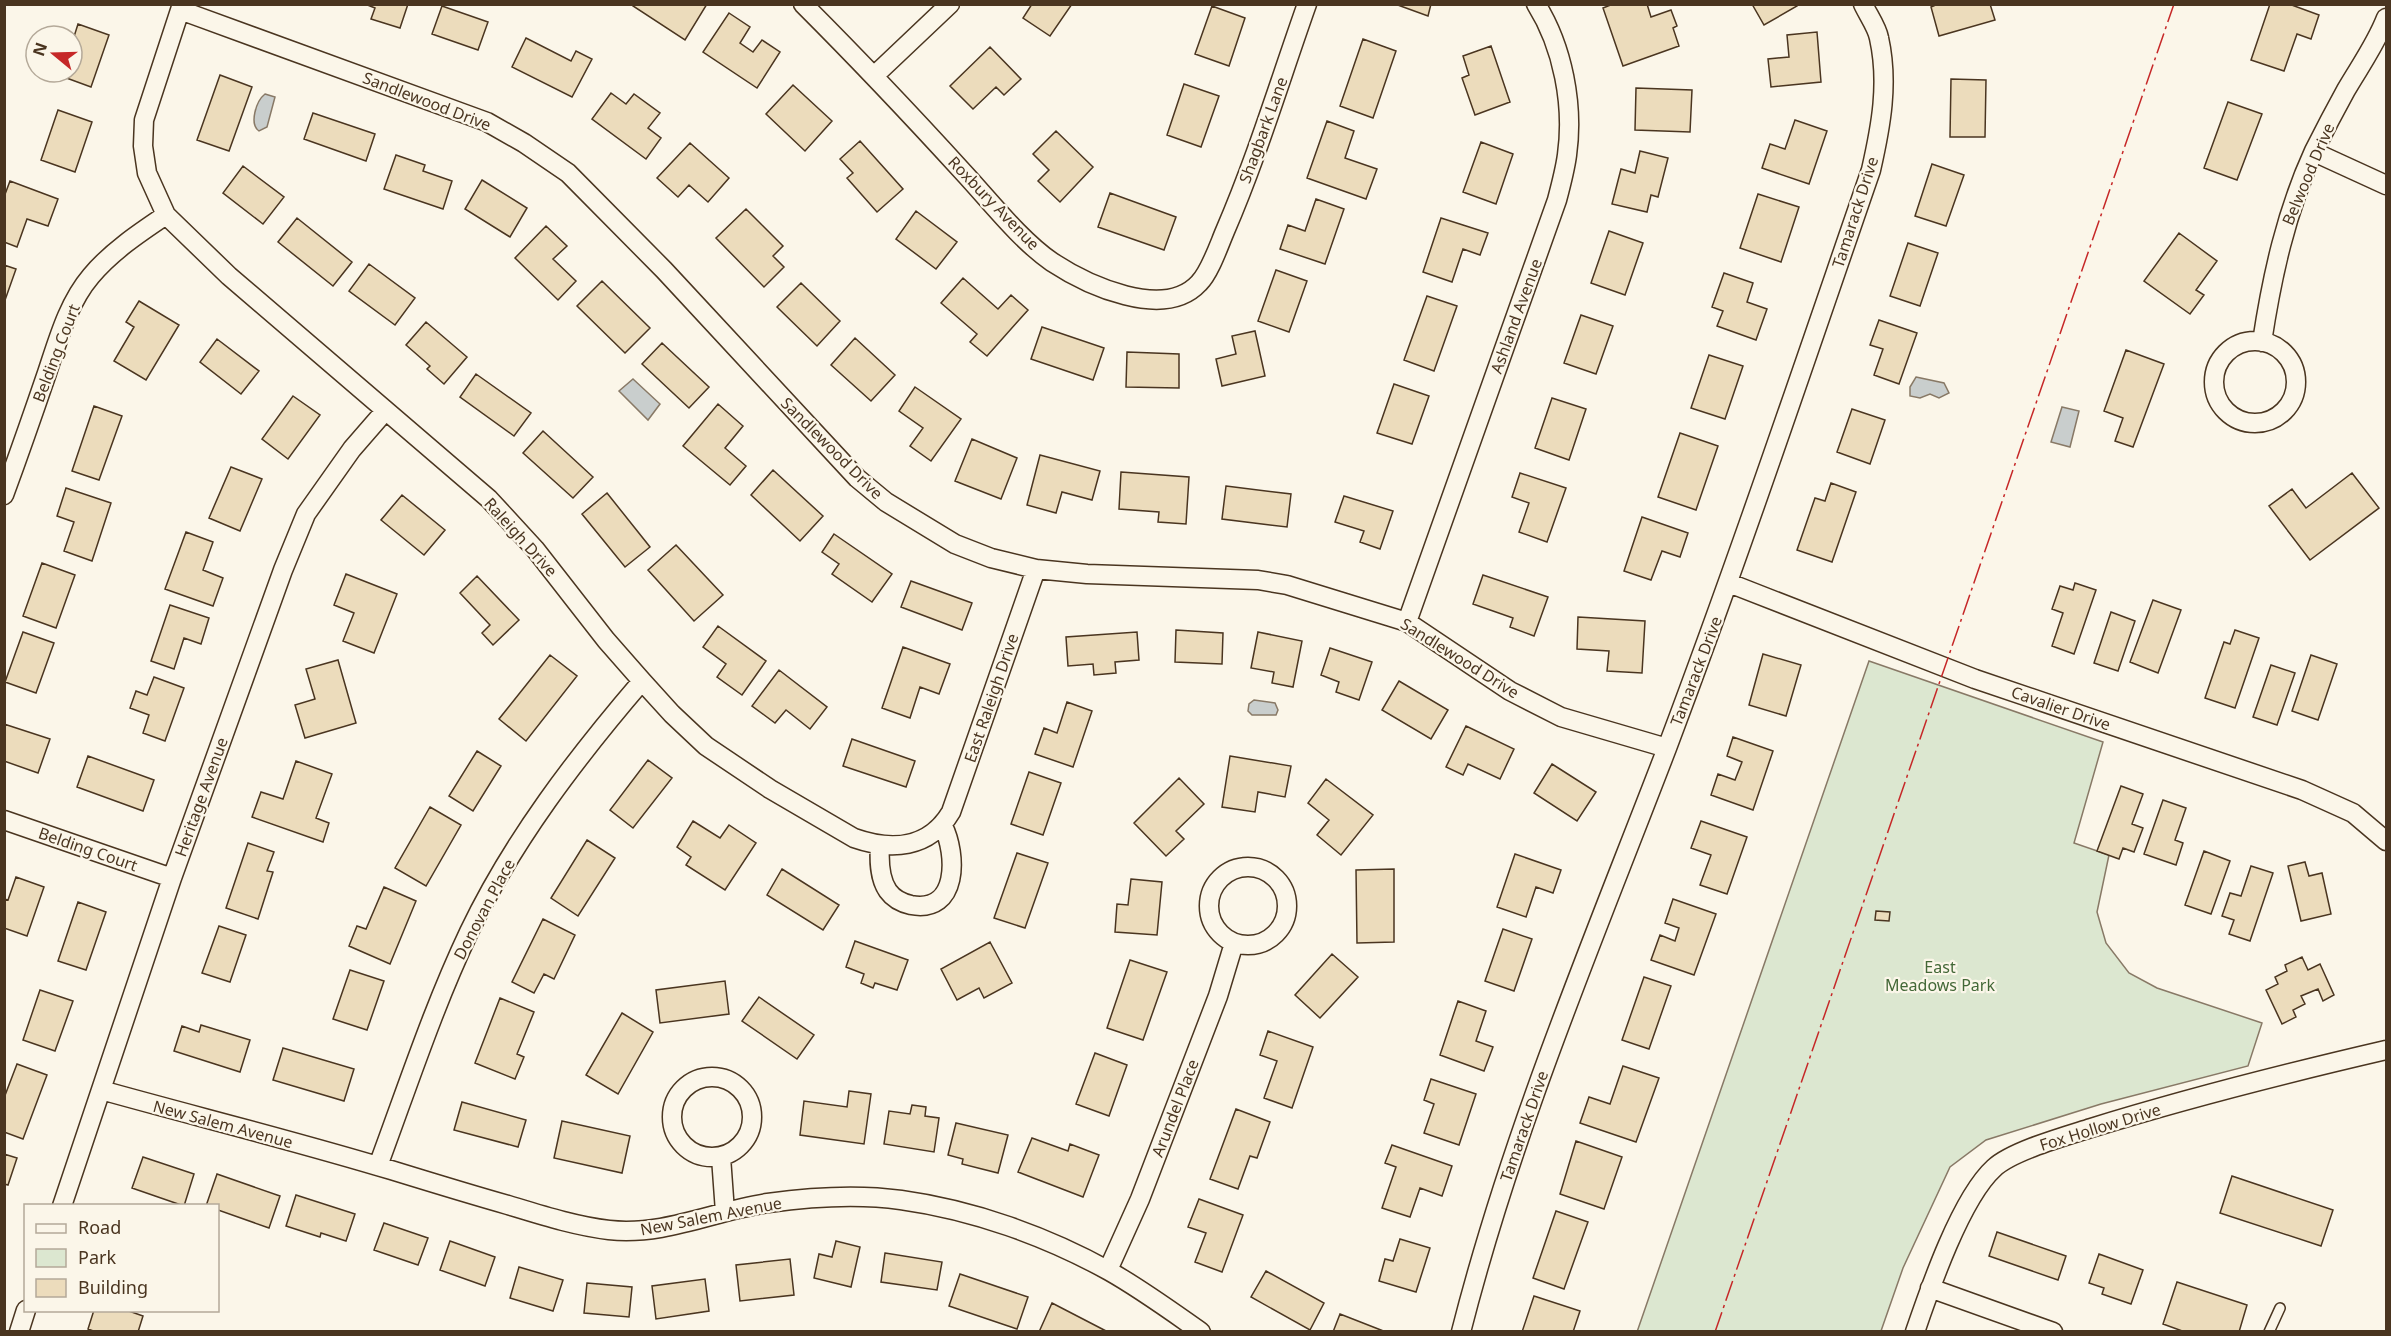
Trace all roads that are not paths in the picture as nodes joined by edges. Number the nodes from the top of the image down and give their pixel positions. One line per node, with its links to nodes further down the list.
1 (803, 4): 8 (street, Roxbury Avenue)
2 (950, 4): 8 (street)
3 (1307, 4): 12 (street, Shagbark Lane)
4 (1536, 4): 18 (street, Ashland Avenue)
5 (1863, 4): 17 (street, Tamarack Drive)
6 (181, 7): 11 (street); 16 (street, Sandlewood Drive)
7 (2386, 18): 9 (street, Belwood Drive)
8 (874, 76): 12 (street, Roxbury Avenue)
9 (2314, 152): 10 (street); 13 (street, Belwood Drive)
10 (2386, 185)
11 (166, 215): 14 (street, Raleigh Drive); 15 (street, Belding Court)
12 (1215, 254)
13 (2262, 342): 13 (street)
14 (385, 411): 19 (street, Raleigh Drive); 25 (street, Heritage Avenue)
15 (4, 495)
16 (1036, 569): 18 (street, Sandlewood Drive); 22 (street, East Raleigh Drive)
17 (1729, 583): 20 (street, Tamarack Drive); 23 (street, Cavalier Drive)
18 (1407, 622): 20 (street, Sandlewood Drive)
19 (642, 681): 24 (street, Raleigh Drive); 30 (street, Donovan Place)
20 (1667, 748): 39 (street, Tamarack Drive)
21 (4, 820): 25 (street, Belding Court)
22 (943, 826): 24 (street, Raleigh Drive); 24 (street)
23 (2386, 841)
24 (880, 845)
25 (172, 878): 28 (street, Heritage Avenue)
26 (1234, 943): 26 (street); 33 (street, Arundel Place)
27 (2386, 1050): 34 (street, Fox Hollow Drive)
28 (101, 1090): 30 (street, New Salem Avenue); 31 (street, Heritage Avenue)
29 (721, 1157): 29 (street); 32 (street)
30 (378, 1166): 32 (street, New Salem Avenue)
31 (63, 1204)
32 (725, 1212): 33 (street, New Salem Avenue)
33 (1108, 1270): 38 (street, New Salem Avenue)
34 (1930, 1288): 40 (street, Fox Hollow Drive); 41 (street)
35 (2280, 1308): 42 (lane)
36 (26, 1312): 37 (street)
37 (19, 1332)
38 (1201, 1332)
39 (1461, 1332)
40 (1915, 1332)
41 (2053, 1332)
42 (2269, 1332)

